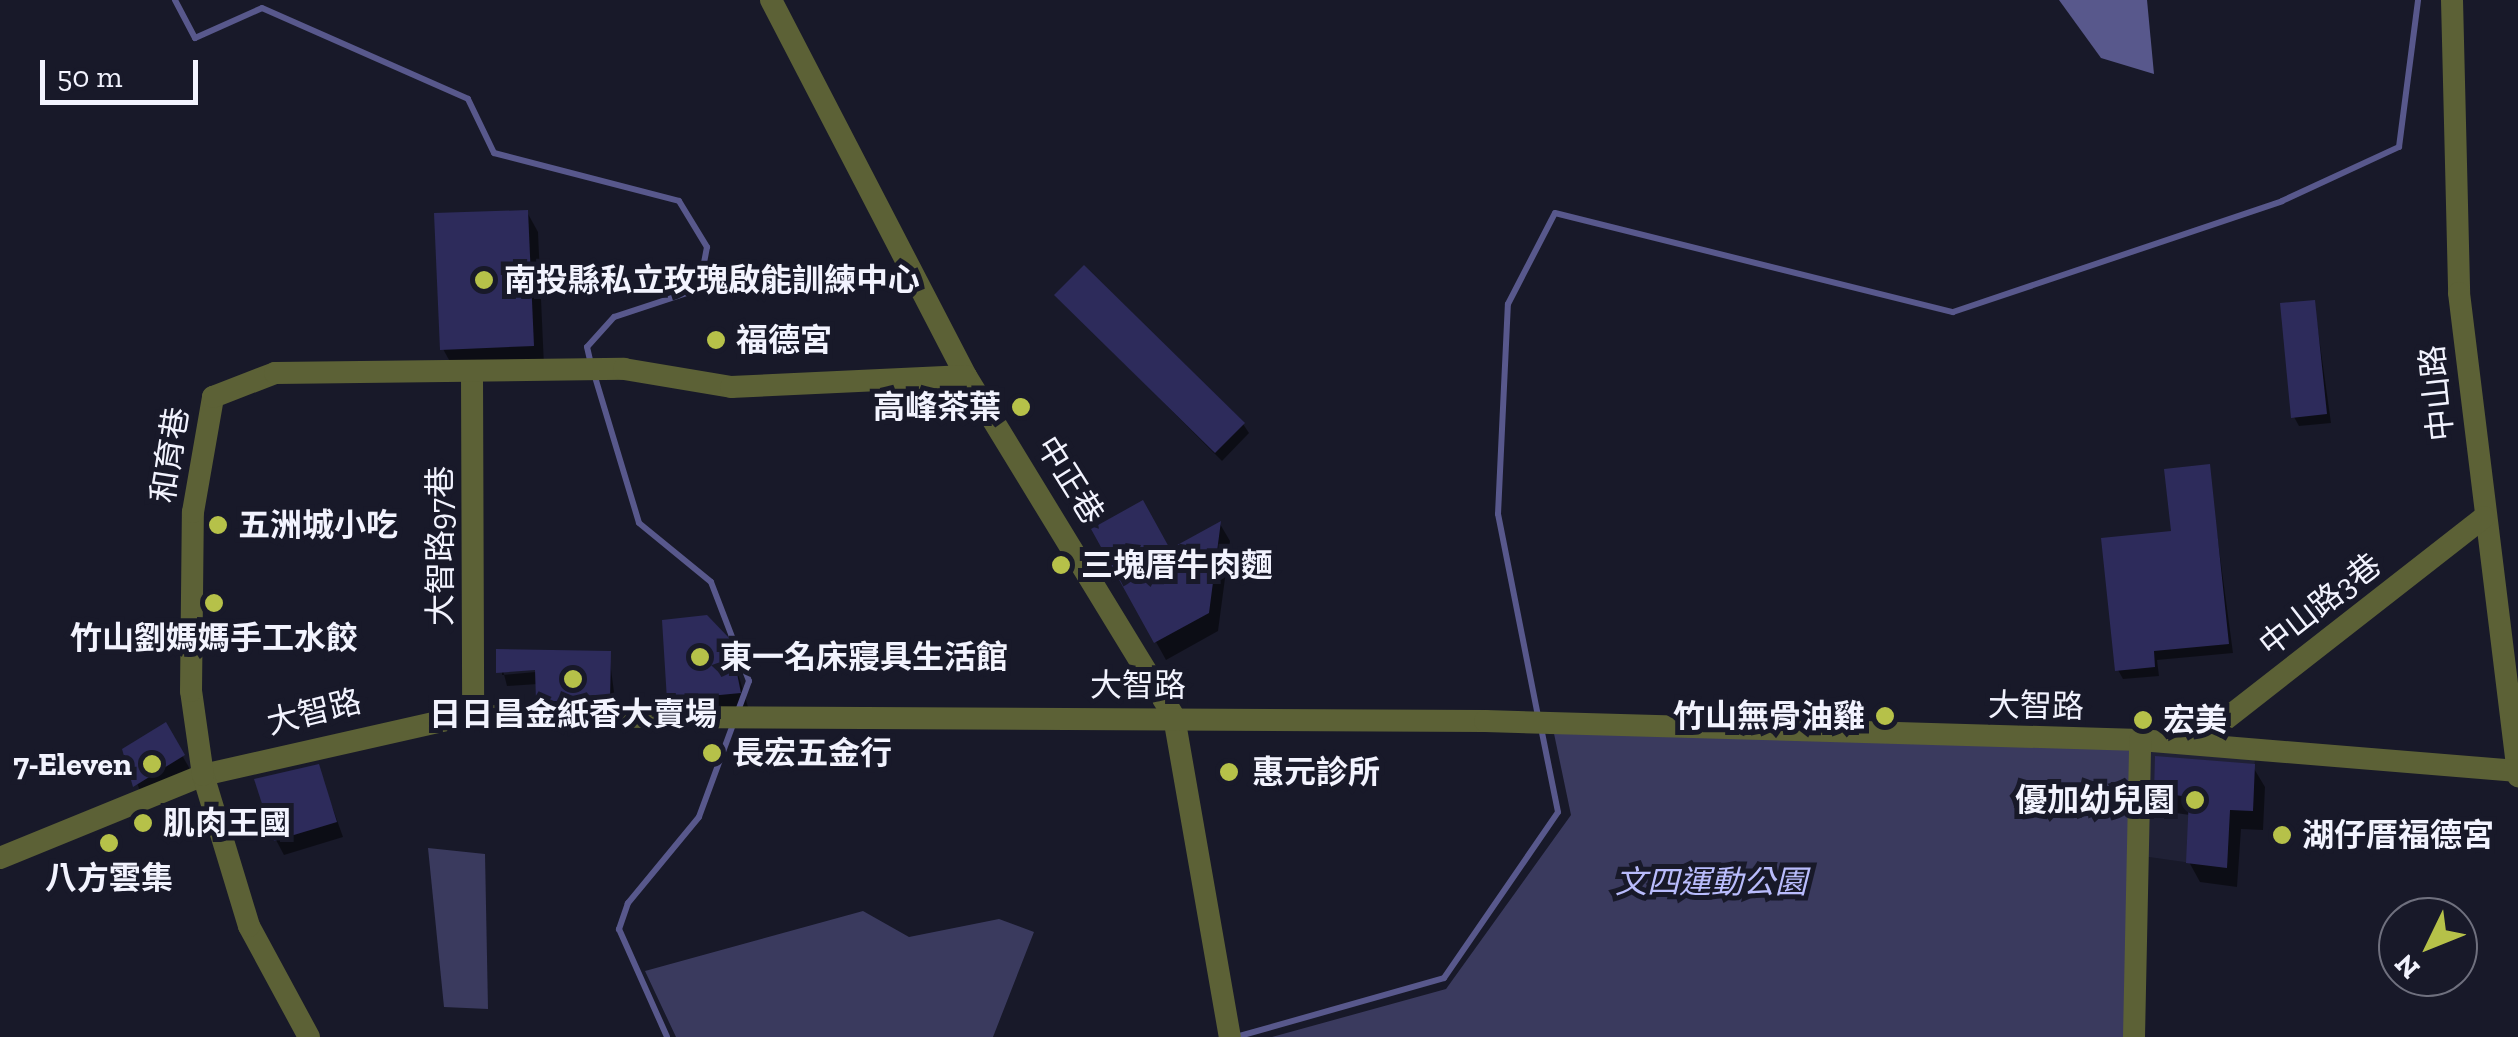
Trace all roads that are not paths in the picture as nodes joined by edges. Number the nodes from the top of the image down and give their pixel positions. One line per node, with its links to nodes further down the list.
1 (770, 0): 4 (street, 中正巷)
2 (2452, 0): 5 (street, 中山路)
3 (472, 376): 4 (street, 和育巷); 6 (street, 大智路97巷); 11 (street, 和育巷)
4 (966, 376): 7 (street, 中正巷)
5 (2484, 517): 9 (street, 中山路3巷); 10 (street, 中山路)
6 (473, 716): 7 (street, 大智路); 11 (street, 大智路)
7 (1174, 717): 8 (street, 大智路); 13 (street, 中正巷)
8 (2140, 740): 9 (street, 大智路); 15 (street)
9 (2196, 743): 10 (street, 大智路)
10 (2517, 772)
11 (203, 774): 12 (street, 大智路); 14 (street)
12 (0, 858)
13 (1229, 1030)
14 (310, 1037)
15 (2134, 1037)

